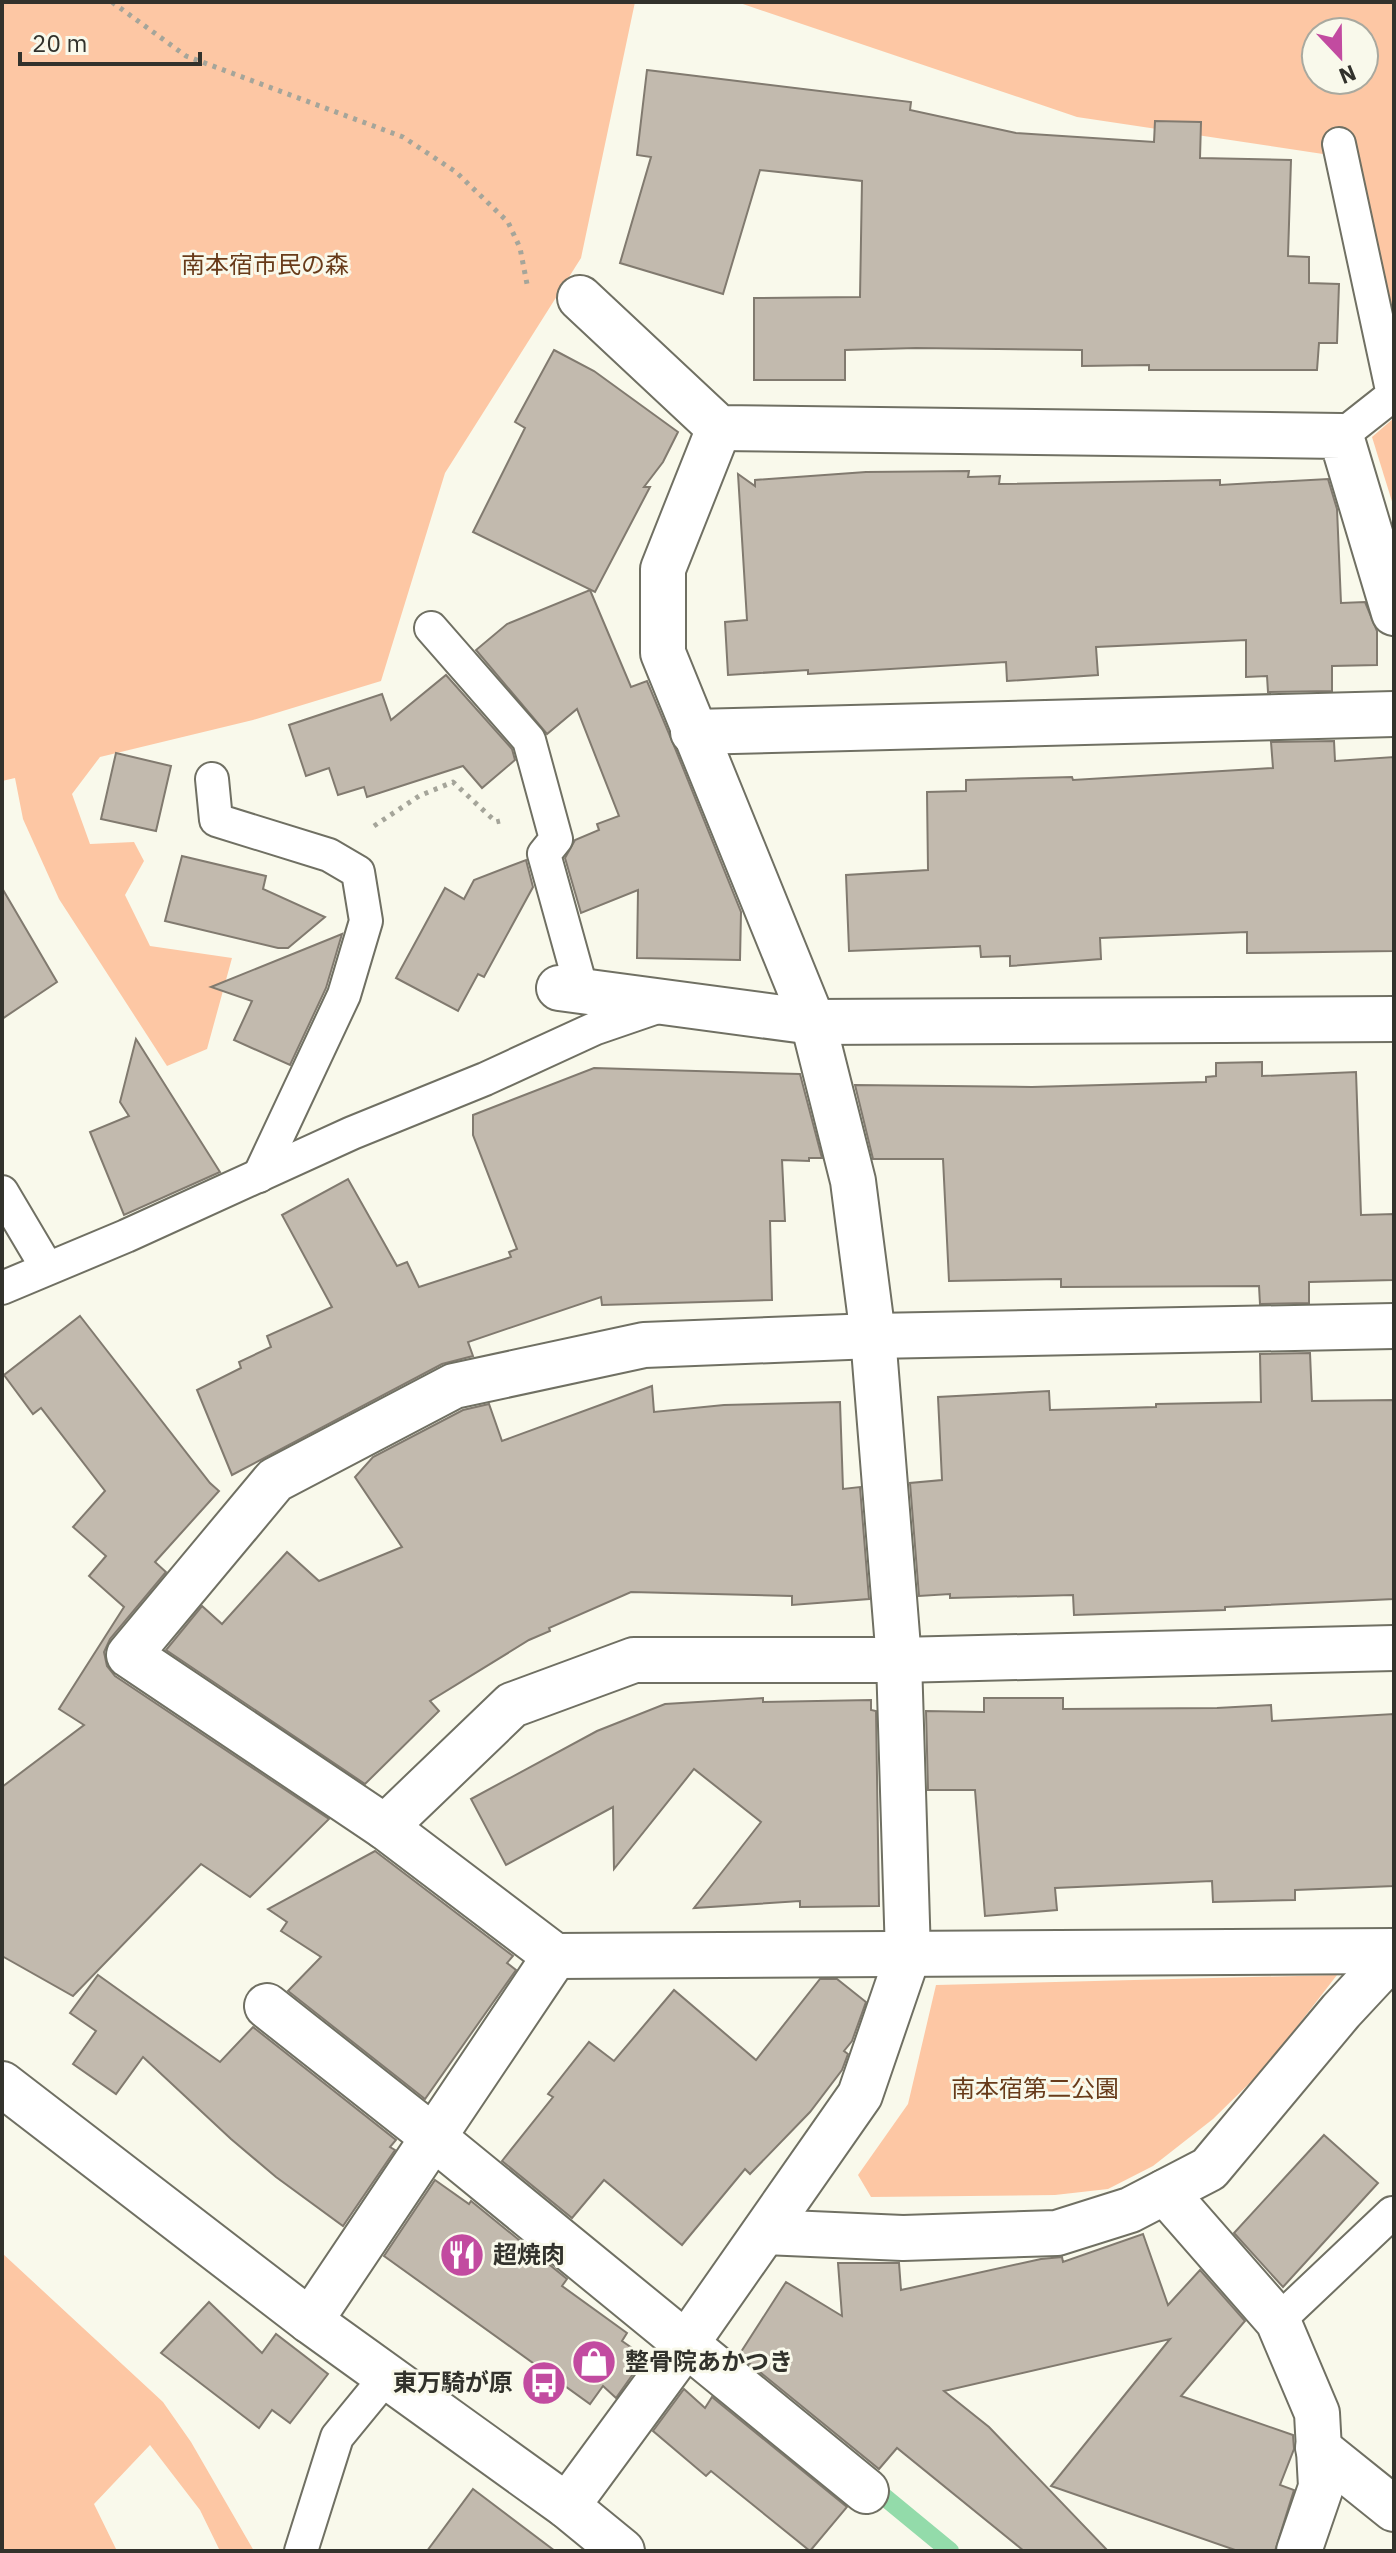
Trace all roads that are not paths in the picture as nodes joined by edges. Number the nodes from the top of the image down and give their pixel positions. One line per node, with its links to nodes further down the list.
1 (1339, 144): 4 (lane)
2 (580, 298): 3 (street)
3 (719, 428): 4 (street); 8 (street)
4 (1341, 436): 5 (street)
5 (1394, 613)
6 (431, 628): 10 (lane)
7 (1394, 714): 8 (street)
8 (693, 732): 13 (street)
9 (212, 779): 14 (lane)
10 (570, 990): 11 (street)
11 (670, 1003): 13 (street); 14 (lane)
12 (1394, 1019): 13 (street)
13 (813, 1022): 19 (street)
14 (259, 1176): 16 (lane)
15 (2, 1192): 16 (lane)
16 (47, 1268): 17 (lane)
17 (2, 1288)
18 (1394, 1326): 19 (street)
19 (873, 1336): 21 (street); 22 (street)
20 (1394, 1648): 21 (street)
21 (899, 1660): 22 (street); 24 (street)
22 (385, 1827): 25 (street)
23 (1394, 1952): 24 (street); 29 (street)
24 (908, 1955): 25 (street); 31 (street)
25 (555, 1956): 28 (street)
26 (267, 2006): 28 (street)
27 (2, 2084): 32 (street)
28 (433, 2137): 32 (street); 34 (street)
29 (1165, 2192): 31 (street); 33 (street)
30 (1394, 2214): 33 (lane)
31 (765, 2232): 34 (street)
32 (310, 2321): 35 (street)
33 (1278, 2321): 36 (street)
34 (686, 2344): 37 (street); 38 (street)
35 (387, 2376): 38 (street); 40 (lane)
36 (1318, 2448): 39 (street); 42 (street)
37 (866, 2491)
38 (567, 2506): 41 (street)
39 (1394, 2509)
40 (301, 2551)
41 (622, 2551)
42 (1299, 2551)

